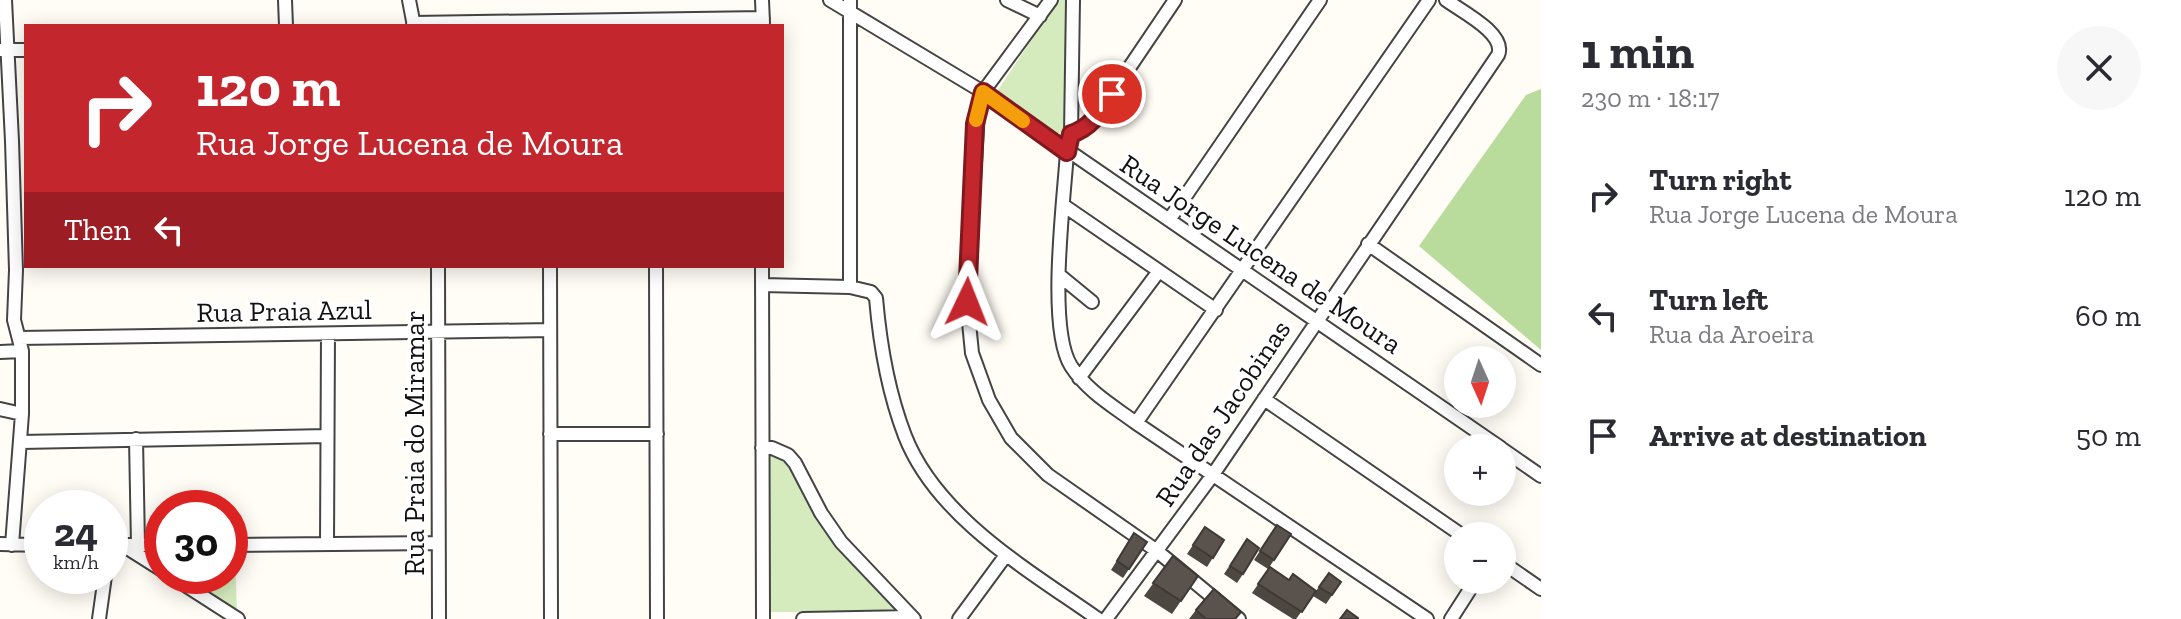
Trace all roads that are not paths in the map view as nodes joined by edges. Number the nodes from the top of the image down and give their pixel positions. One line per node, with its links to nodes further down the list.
1 (5, 0): 19 (street)
2 (285, 0): 16 (street)
3 (409, 0): 17 (street)
4 (762, 0): 15 (street)
5 (830, 0): 13 (street, Rua Jorge Lucena de Moura)
6 (1007, 0): 14 (street)
7 (1051, 0): 14 (street)
8 (1073, 0): 22 (street)
9 (1175, 0): 22 (street)
10 (1320, 0): 28 (street)
11 (1429, 0): 35 (street)
12 (1446, 0): 30 (street, Rua das Jacobinas)
13 (850, 5): 21 (street, Rua Jorge Lucena de Moura); 39 (street)
14 (1040, 16): 21 (street)
15 (763, 22): 18 (street)
16 (286, 24)
17 (414, 24)
18 (530, 24)
19 (3, 50): 20 (street); 23 (street)
20 (24, 50)
21 (983, 92): 25 (street, Rua Jorge Lucena de Moura); 72 (street)
22 (1071, 134): 25 (street)
23 (12, 141): 24 (street); 26 (street)
24 (24, 141)
25 (1067, 152): 27 (street); 28 (street, Rua Jorge Lucena de Moura)
26 (6, 158): 29 (street)
27 (1063, 205): 36 (street); 37 (street)
28 (1169, 220): 35 (street, Rua Jorge Lucena de Moura)
29 (20, 231): 46 (street)
30 (1368, 244): 42 (street, Rua das Jacobinas); 48 (street)
31 (438, 268): 44 (street, Rua Praia do Miramar)
32 (550, 268): 43 (street)
33 (656, 268): 55 (street)
34 (762, 268): 38 (street)
35 (1244, 270): 41 (street); 42 (street, Rua Jorge Lucena de Moura)
36 (1159, 271): 41 (street); 49 (street)
37 (1059, 275): 40 (street); 49 (street)
38 (762, 285): 39 (street); 60 (street)
39 (850, 287): 73 (street)
40 (1092, 302)
41 (1216, 310): 53 (street)
42 (1316, 320): 50 (street, Rua das Jacobinas); 56 (street, Rua Jorge Lucena de Moura)
43 (550, 330): 44 (street, Rua Praia Azul); 54 (street)
44 (436, 333): 45 (street, Rua Praia Azul); 65 (street, Rua Praia do Miramar)
45 (328, 334): 46 (street, Rua Praia Azul); 57 (street)
46 (20, 345): 47 (street, Rua Praia Azul); 52 (street)
47 (0, 352)
48 (1541, 365)
49 (1079, 378): 53 (street)
50 (1264, 399): 62 (street, Rua das Jacobinas); 64 (street)
51 (0, 409): 52 (street)
52 (22, 414): 59 (street)
53 (1136, 423): 62 (street)
54 (550, 434): 55 (street); 83 (street)
55 (657, 434): 84 (street)
56 (1482, 434)
57 (327, 436): 58 (street); 67 (street)
58 (136, 439): 59 (street); 69 (street)
59 (21, 442): 66 (street)
60 (762, 448): 79 (street); 85 (street)
61 (1516, 458): 63 (street, Rua Jorge Lucena de Moura)
62 (1212, 476): 72 (street, Rua das Jacobinas); 91 (street)
63 (1541, 476)
64 (1444, 523)
65 (438, 543): 67 (street); 82 (street, Rua Praia do Miramar)
66 (6, 544)
67 (327, 544): 71 (street)
68 (128, 545): 69 (street)
69 (138, 545): 70 (street)
70 (144, 545)
71 (248, 545)
72 (1157, 551): 89 (street, Rua das Jacobinas); 90 (street)
73 (1006, 555): 87 (street); 88 (street)
74 (1516, 572): 75 (street)
75 (1541, 589)
76 (102, 594): 80 (street)
77 (199, 594): 81 (street)
78 (1467, 594): 92 (street)
79 (912, 618): 86 (street)
80 (99, 619)
81 (238, 619)
82 (439, 619)
83 (551, 619)
84 (657, 619)
85 (763, 619)
86 (803, 619)
87 (959, 619)
88 (1098, 619)
89 (1106, 619)
90 (1239, 619)
91 (1427, 619)
92 (1451, 619)

